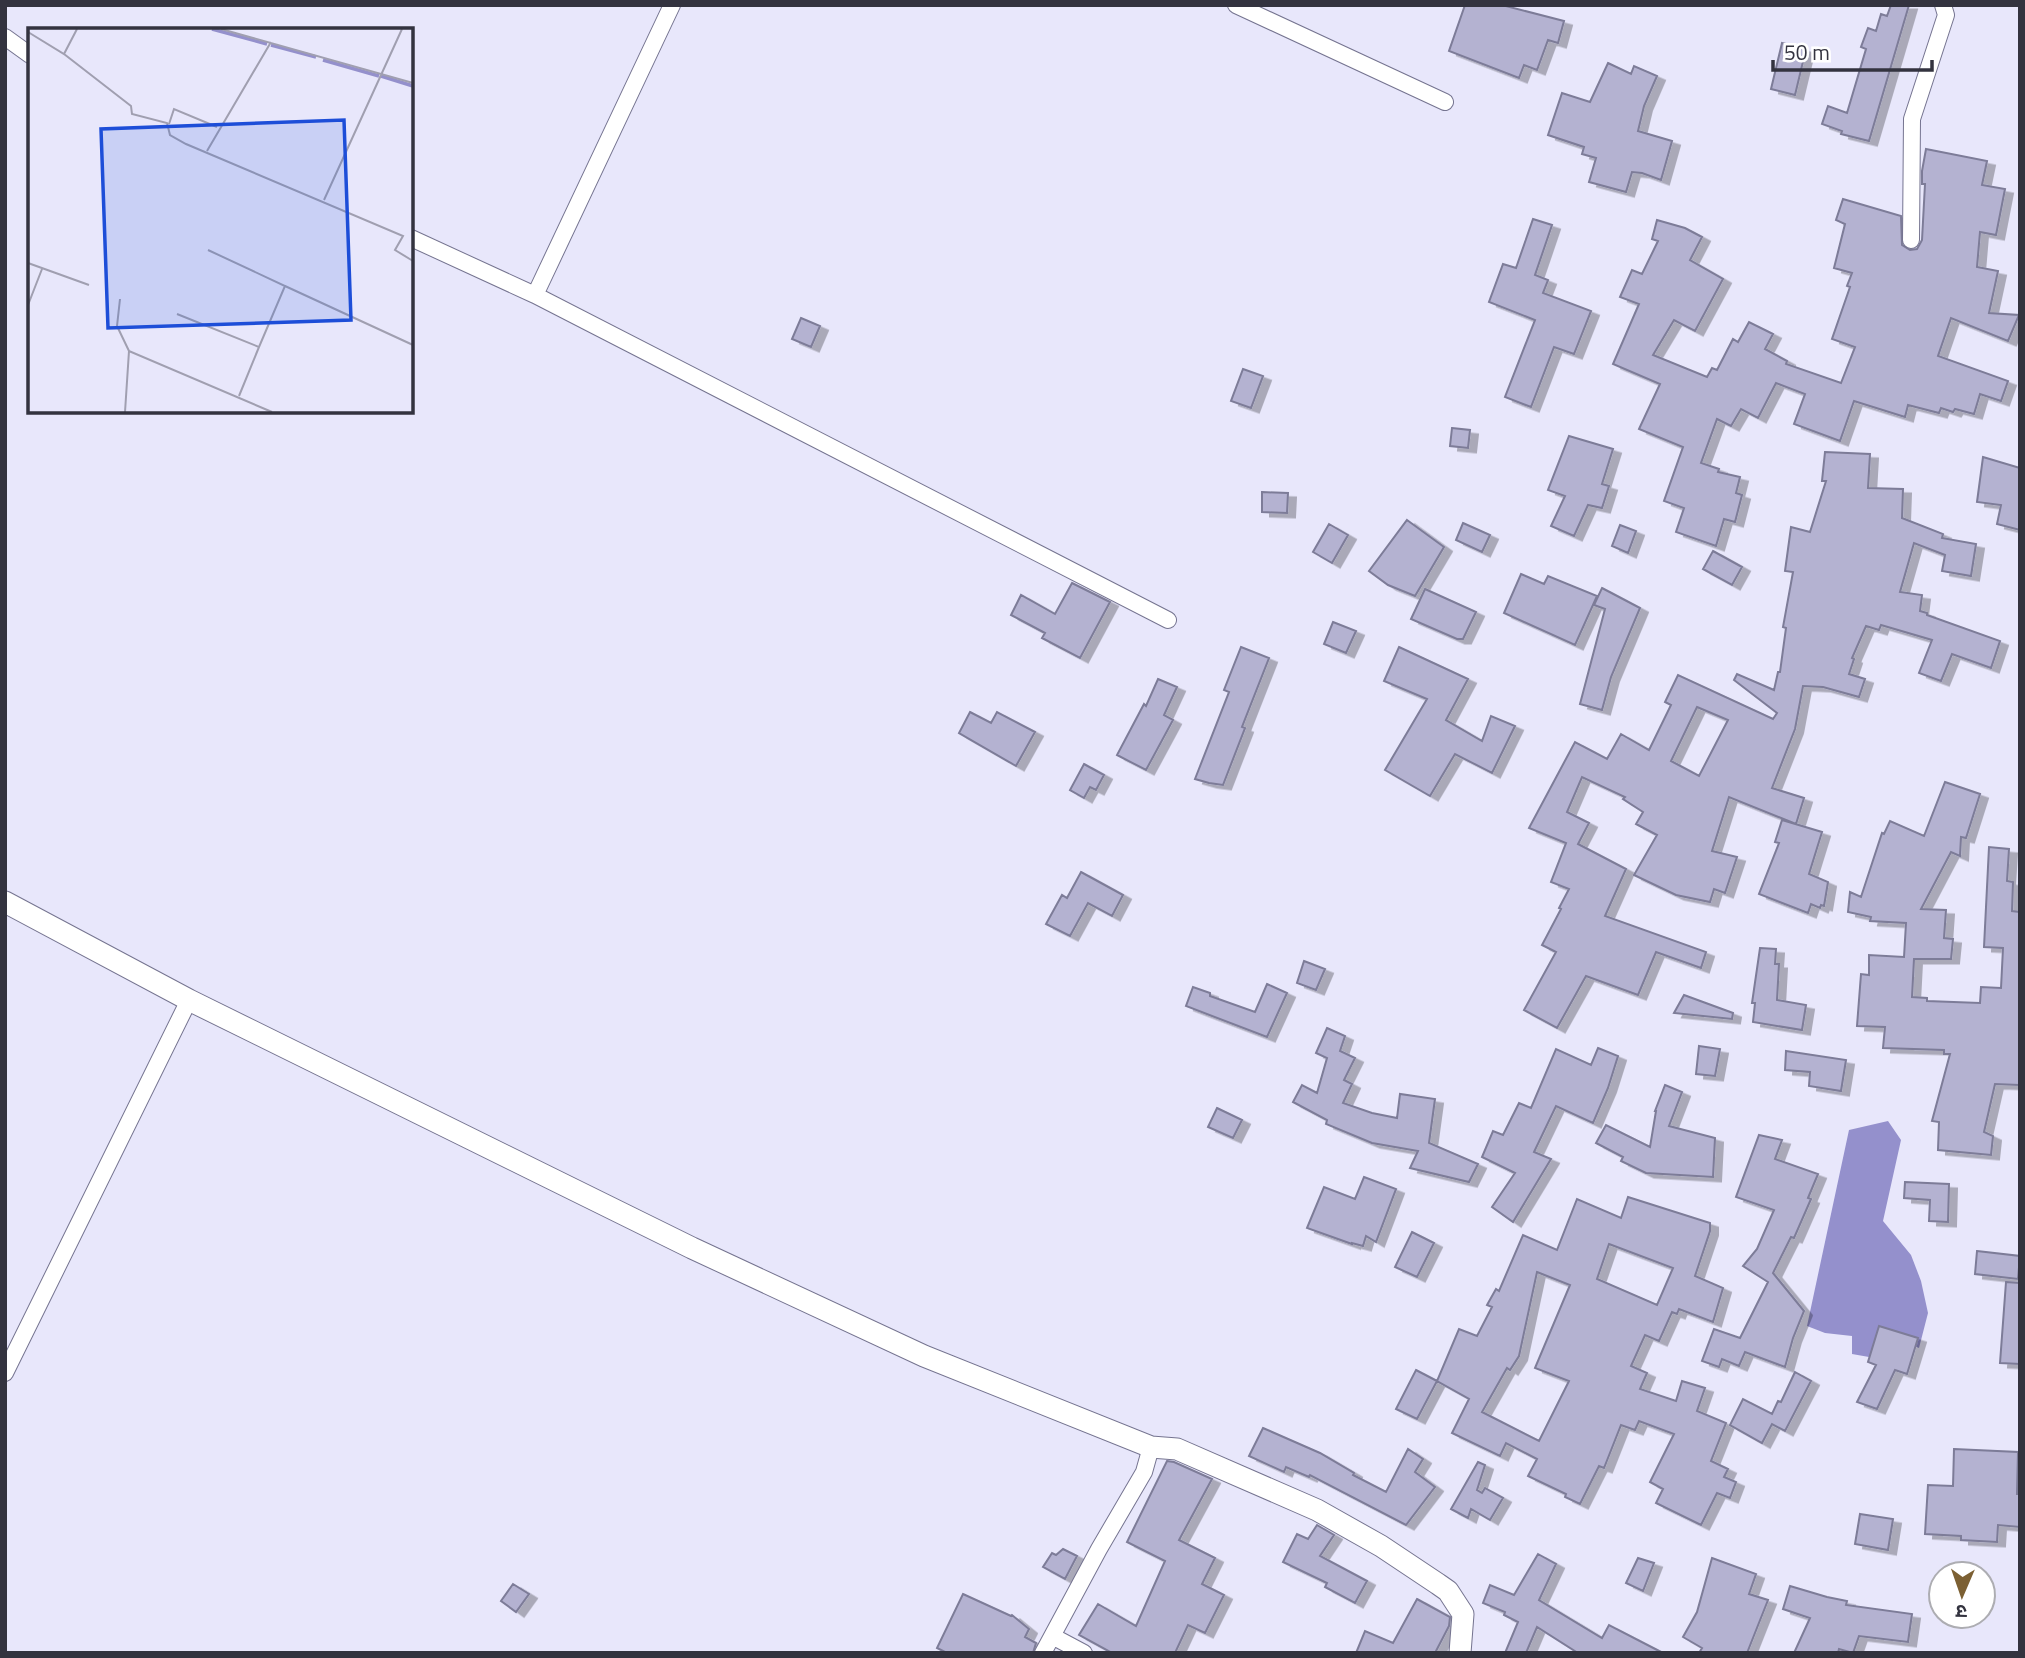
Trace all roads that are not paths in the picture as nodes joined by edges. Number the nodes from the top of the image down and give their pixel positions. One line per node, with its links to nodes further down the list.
1 (672, 5): 9 (street)
2 (1236, 5): 6 (street)
3 (1943, 5): 8 (street)
4 (5, 37): 5 (street)
5 (28, 54)
6 (1445, 102)
7 (413, 238): 9 (street)
8 (1911, 240)
9 (535, 295): 10 (street)
10 (1168, 620)
11 (5, 902): 12 (street)
12 (189, 1000): 13 (street); 14 (street)
13 (5, 1373)
14 (1151, 1447): 15 (street); 18 (street)
15 (1054, 1637): 16 (street); 17 (street)
16 (1043, 1653)
17 (1084, 1653)
18 (1460, 1653)

